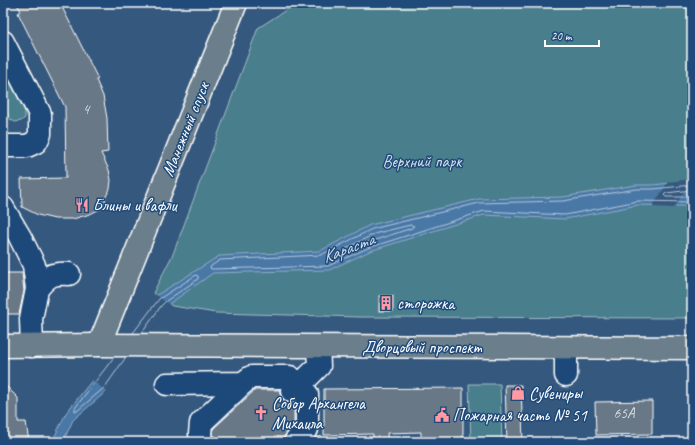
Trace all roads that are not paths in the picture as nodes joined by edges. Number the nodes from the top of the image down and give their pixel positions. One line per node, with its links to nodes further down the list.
1 (236, 3): 8 (main road, Манежный спуск)
2 (3, 42): 3 (lane)
3 (3, 146)
4 (3, 208): 5 (lane)
5 (11, 237): 7 (lane)
6 (69, 274): 7 (lane)
7 (37, 289): 10 (lane)
8 (108, 345): 10 (main road); 11 (main road, Дворцовый проспект)
9 (3, 346): 10 (main road)
10 (32, 346)
11 (318, 347): 12 (main road, Дворцовый проспект); 17 (lane)
12 (566, 348): 13 (main road, Дворцовый проспект); 14 (lane)
13 (692, 348)
14 (566, 375)
15 (243, 383): 16 (lane); 17 (lane); 18 (lane)
16 (167, 384)
17 (295, 388): 19 (lane)
18 (201, 442)
19 (294, 442)

